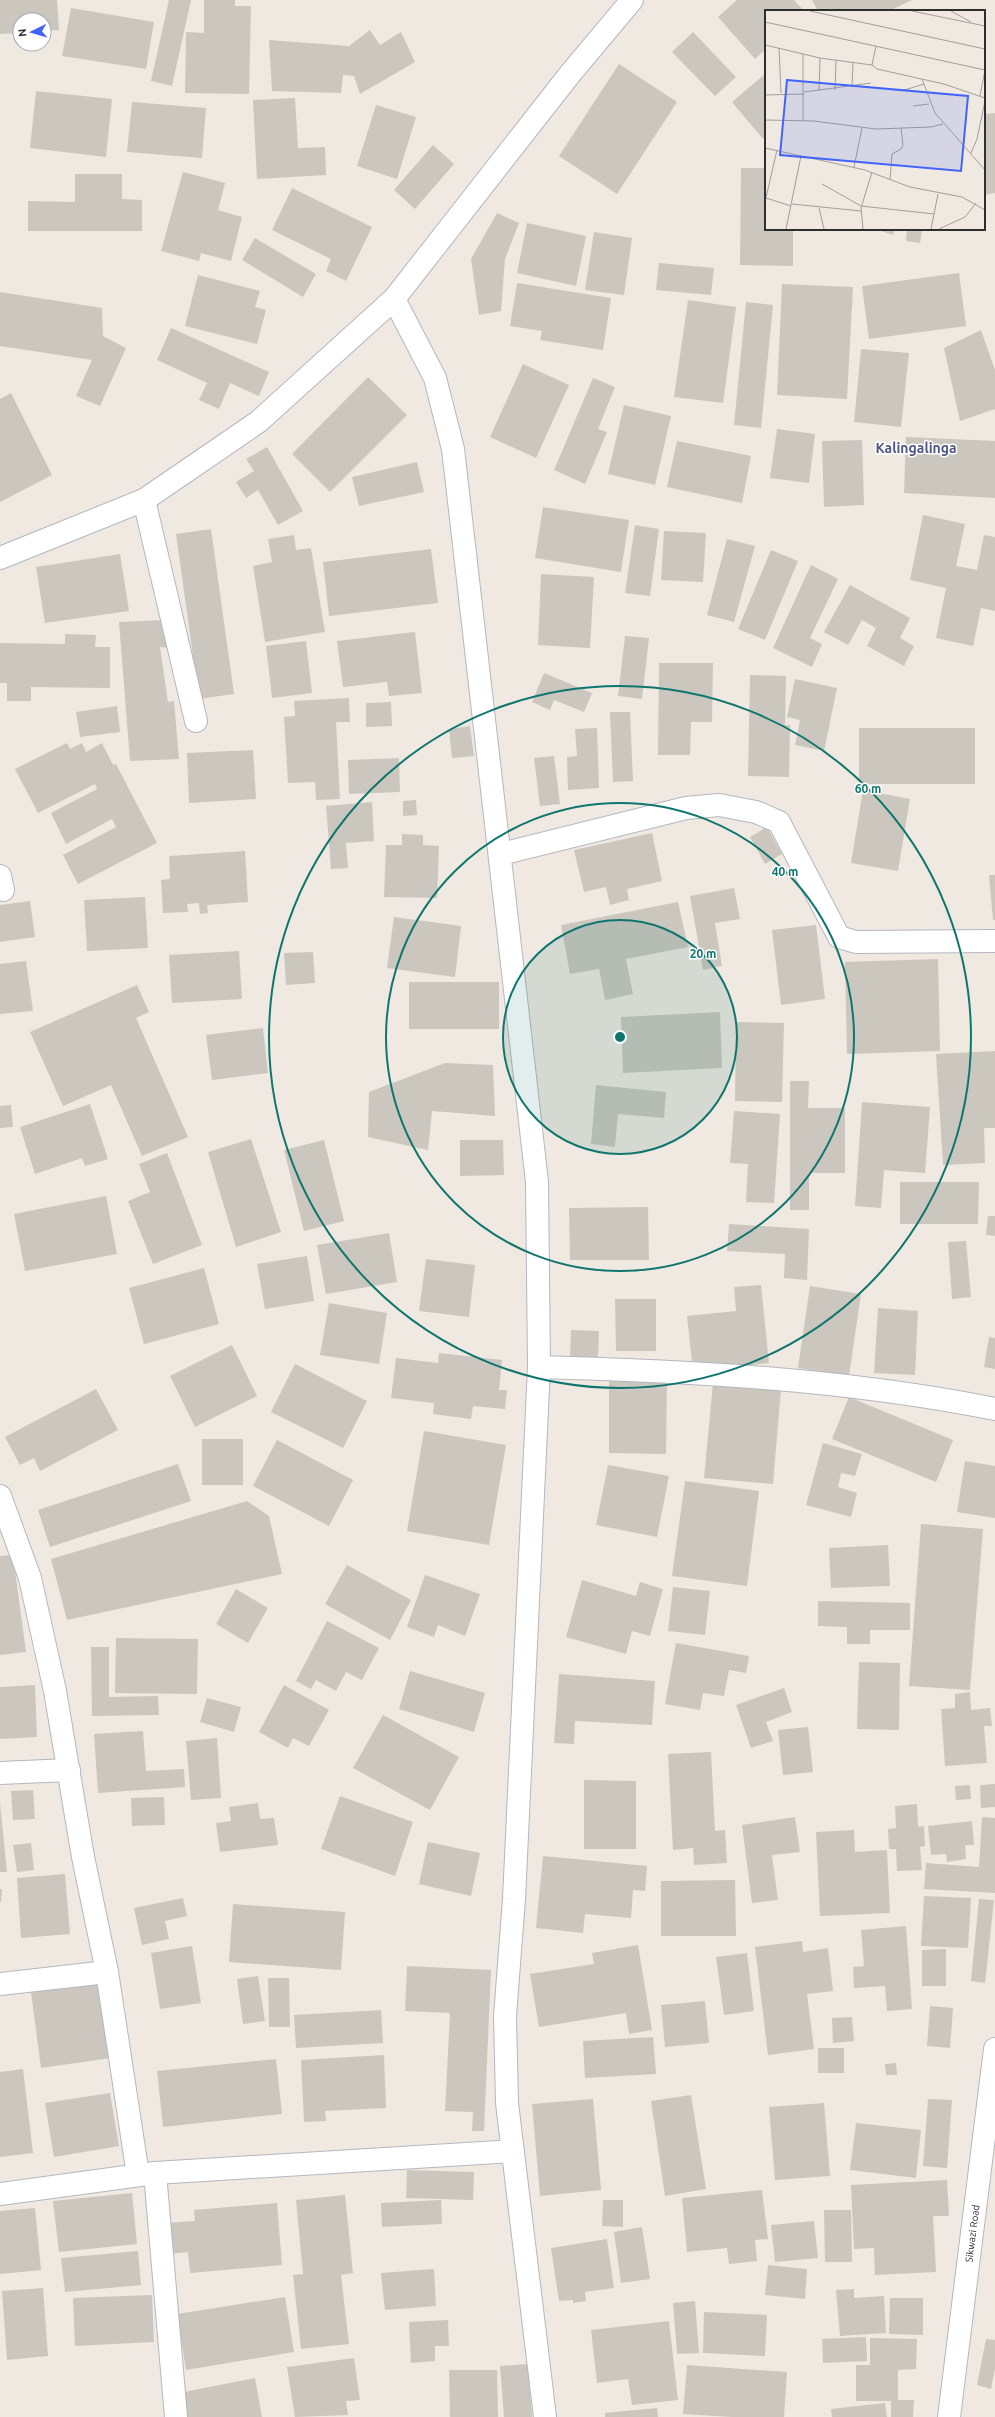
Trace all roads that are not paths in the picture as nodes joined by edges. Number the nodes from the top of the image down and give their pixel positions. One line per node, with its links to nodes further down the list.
1 (632, 0): 2 (street)
2 (394, 299): 3 (street); 6 (street)
3 (144, 500): 4 (street); 5 (street)
4 (0, 558)
5 (196, 721)
6 (501, 854): 7 (street); 8 (street)
7 (995, 941)
8 (539, 1366): 9 (street); 18 (street)
9 (995, 1409)
10 (0, 1496): 11 (street)
11 (8, 1542): 12 (street)
12 (69, 1770): 13 (street); 14 (street)
13 (0, 1773)
14 (107, 1972): 15 (street); 19 (street)
15 (0, 1984)
16 (995, 2049): 17 (street, Sikwazi Road)
17 (989, 2144): 23 (street, Sikwazi Road)
18 (513, 2151): 19 (street); 22 (street)
19 (147, 2174): 20 (street); 21 (street)
20 (0, 2194)
21 (176, 2417)
22 (545, 2417)
23 (949, 2417)

